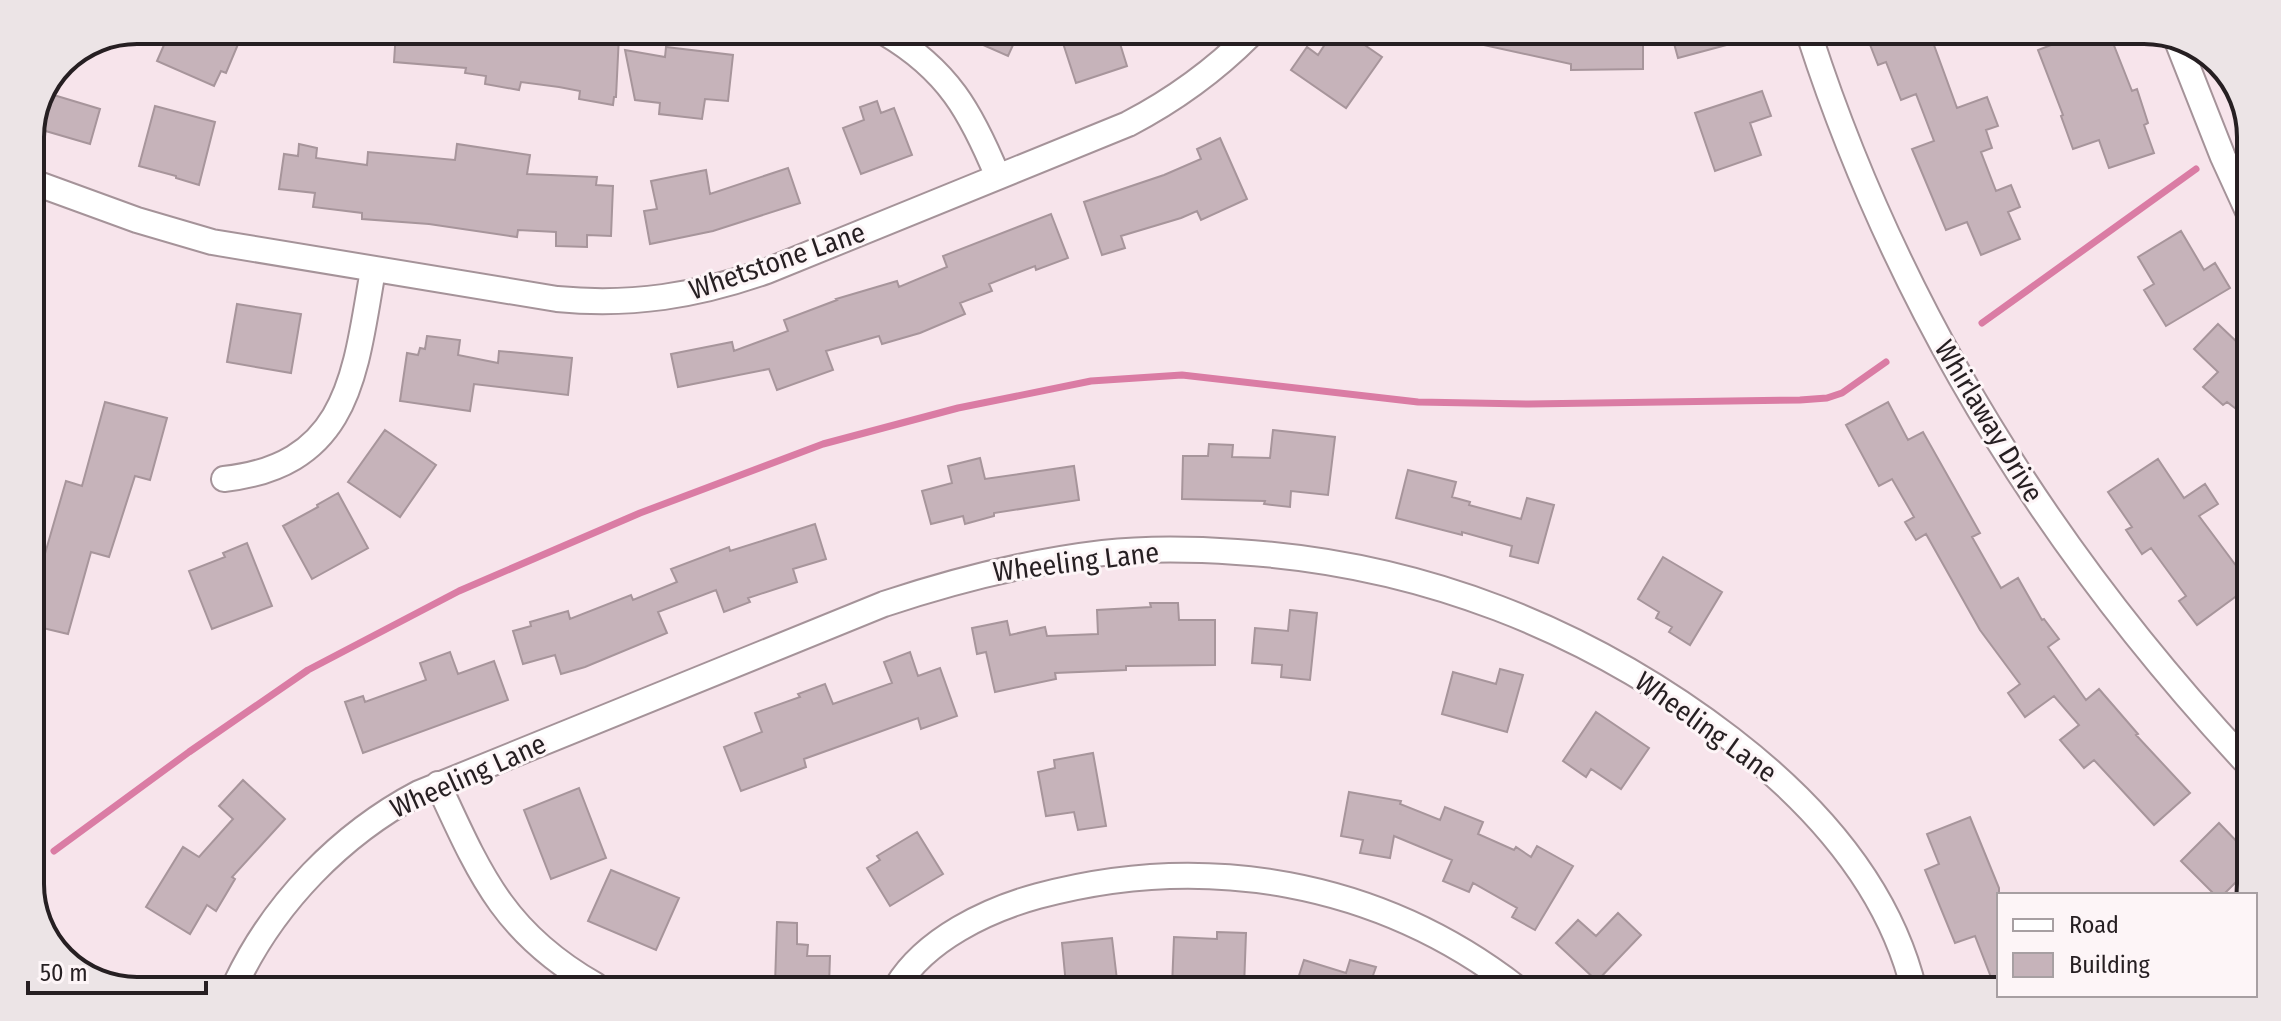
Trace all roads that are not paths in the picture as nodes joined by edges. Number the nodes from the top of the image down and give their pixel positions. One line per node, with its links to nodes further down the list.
1 (902, 44): 5 (street)
2 (1240, 44): 5 (street, Whetstone Lane)
3 (1812, 44): 10 (street, Whirlaway Drive)
4 (2182, 52): 7 (street)
5 (998, 177): 8 (street, Whetstone Lane)
6 (44, 186): 8 (street, Whetstone Lane)
7 (2237, 188)
8 (373, 270): 9 (street)
9 (224, 479)
10 (2237, 752)
11 (438, 784): 12 (street, Wheeling Lane); 13 (street); 16 (street, Wheeling Lane)
12 (239, 977)
13 (582, 977)
14 (905, 977): 15 (street)
15 (1500, 977)
16 (1911, 977)

